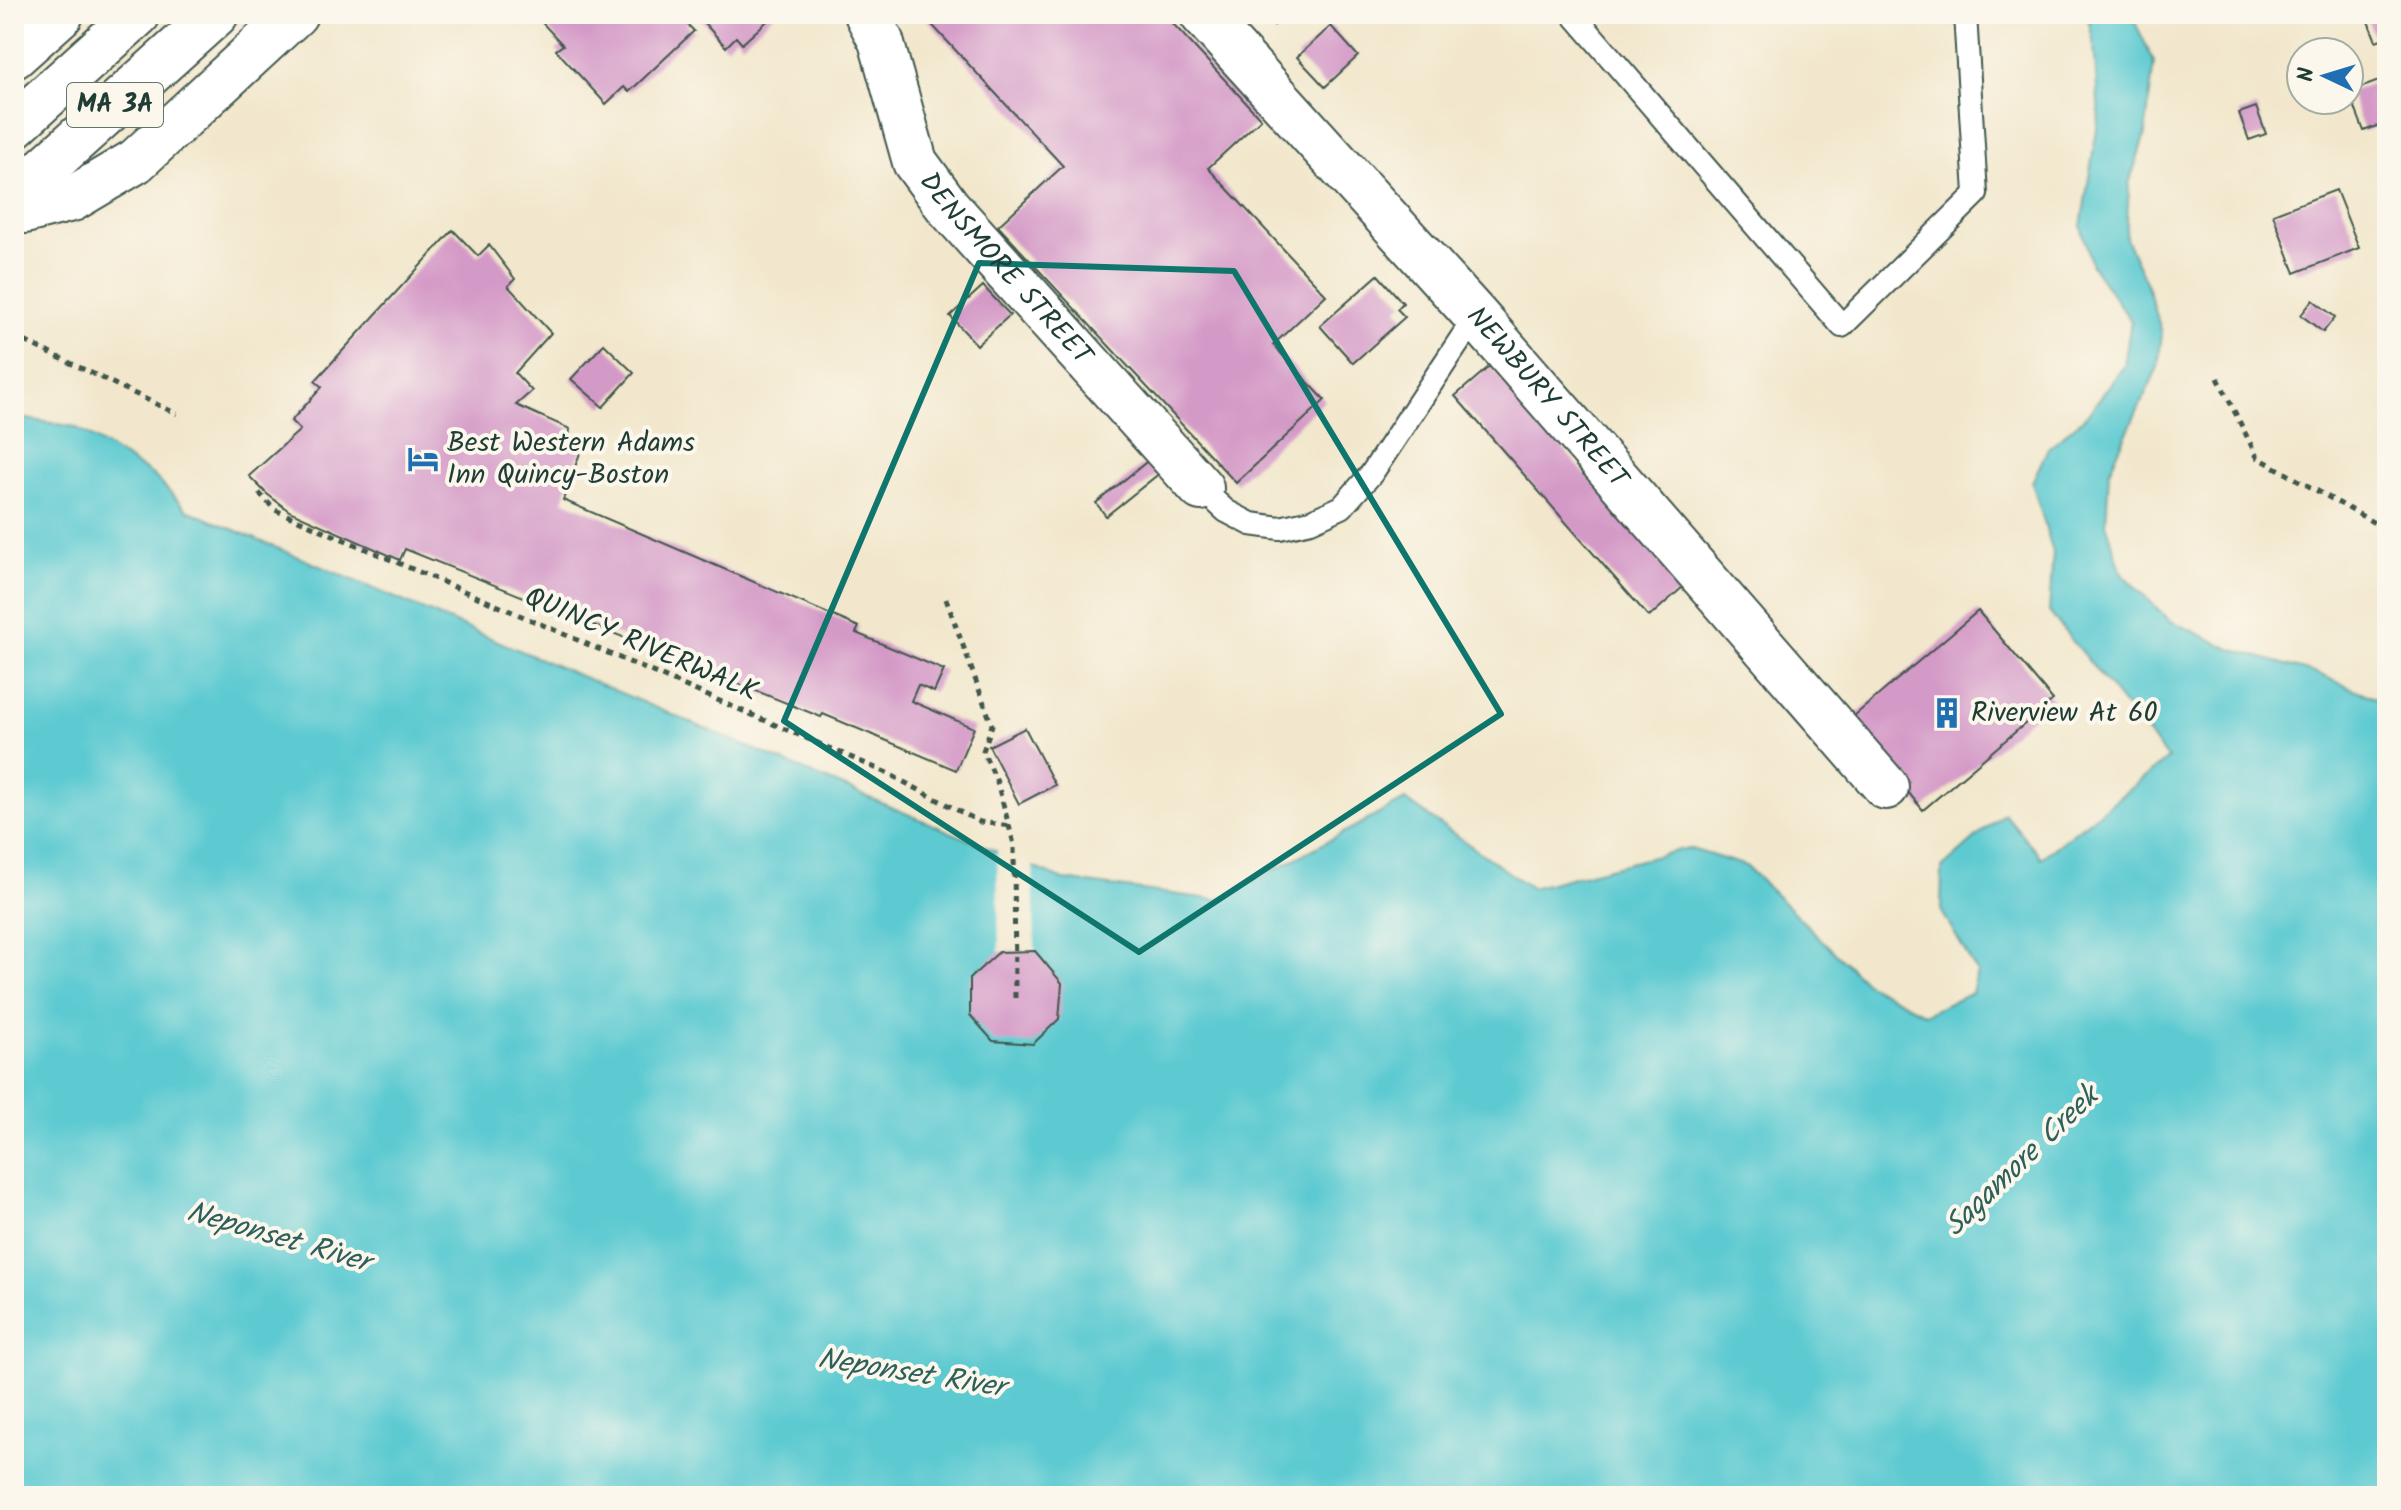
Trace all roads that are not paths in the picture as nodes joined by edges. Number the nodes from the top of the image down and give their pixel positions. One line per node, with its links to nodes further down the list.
1 (61, 14): 9 (street)
2 (138, 14): 10 (street)
3 (216, 14): 11 (street, MA 3A)
4 (295, 14): 12 (street)
5 (867, 14): 14 (street, DENSMORE STREET)
6 (1202, 14): 13 (street, NEWBURY STREET)
7 (1573, 14): 8 (lane)
8 (1965, 14)
9 (14, 56)
10 (14, 126)
11 (14, 196)
12 (14, 208)
13 (1476, 316): 14 (lane); 15 (street, NEWBURY STREET)
14 (1201, 488)
15 (1886, 787)

